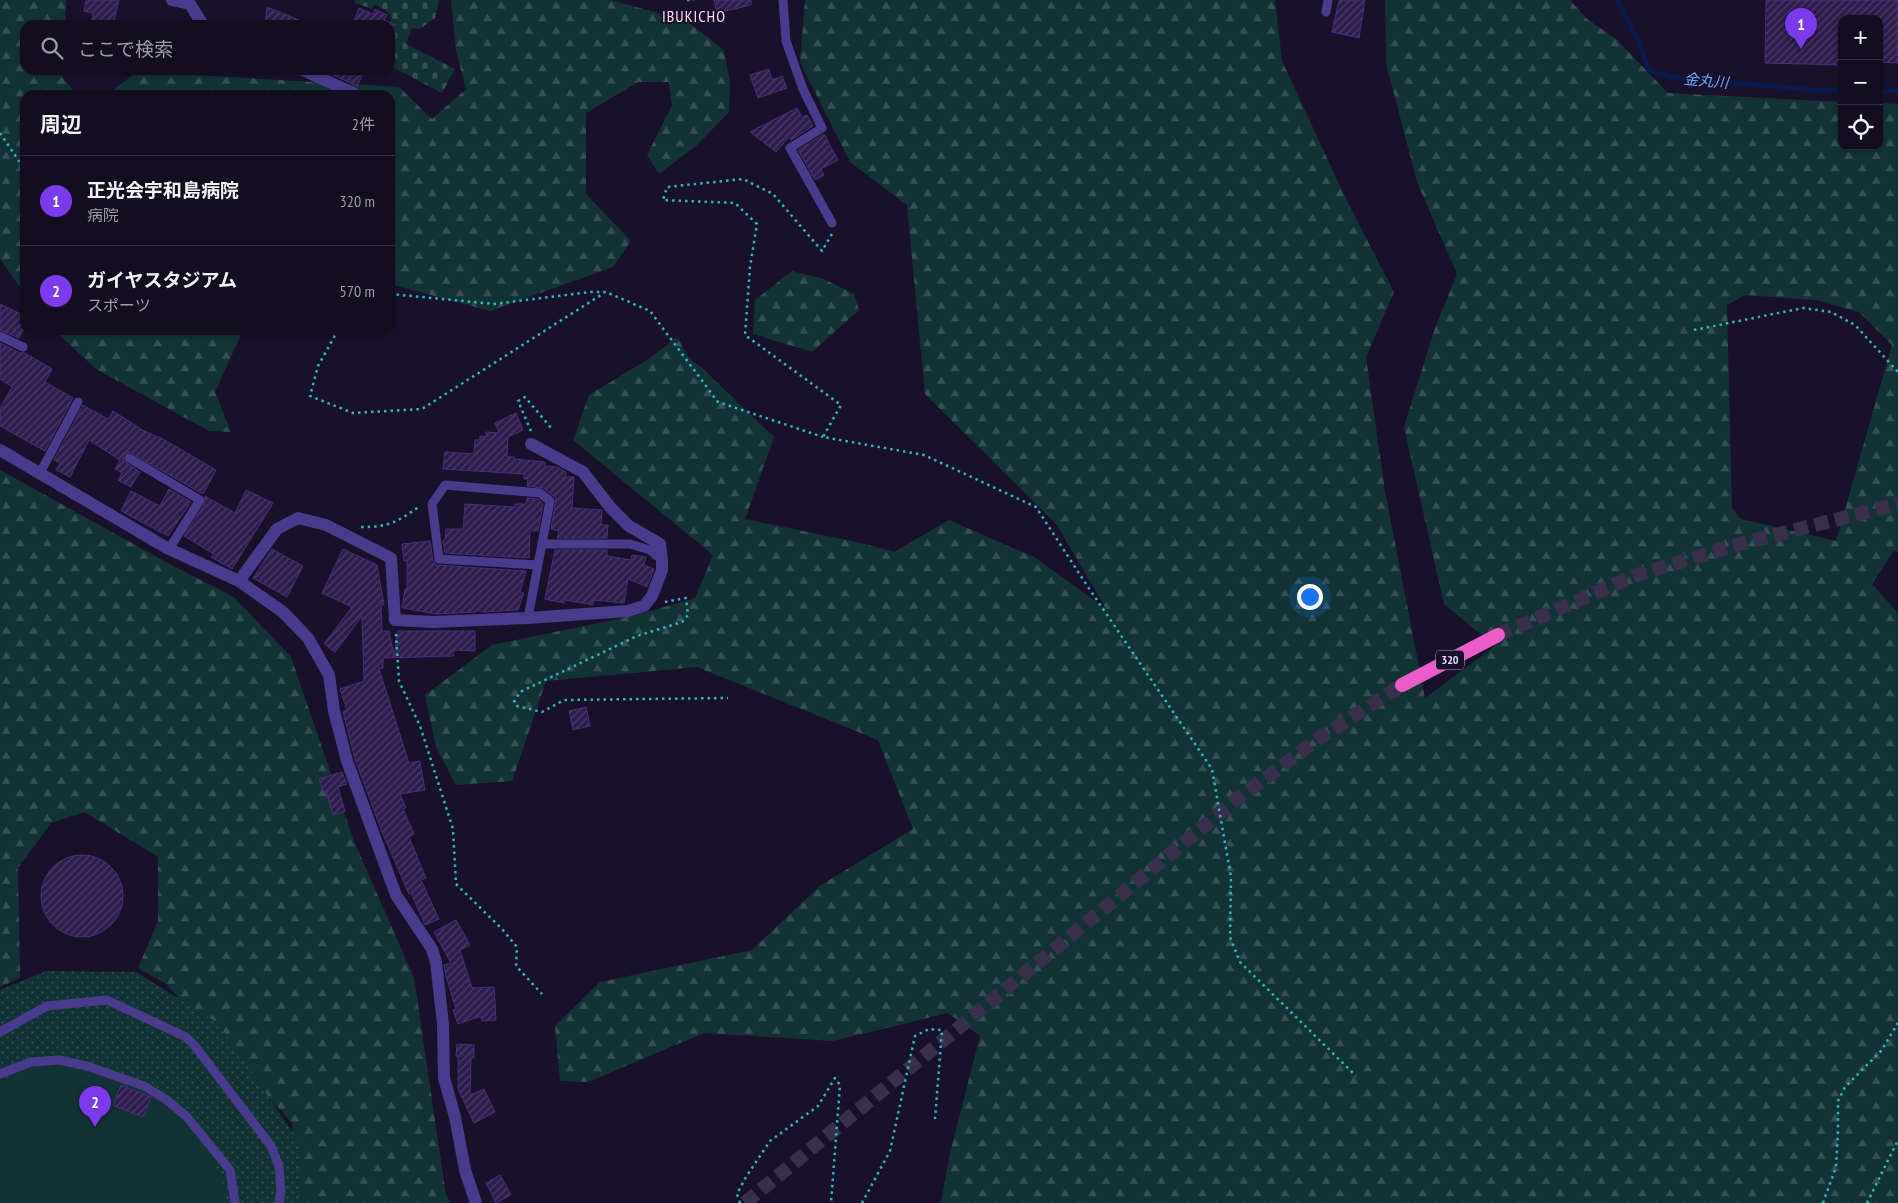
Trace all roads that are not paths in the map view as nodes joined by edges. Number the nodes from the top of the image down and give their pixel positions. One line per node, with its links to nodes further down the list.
1 (172, 0): 5 (street)
2 (783, 0): 8 (lane)
3 (1328, 0): 4 (lane)
4 (1326, 12)
5 (200, 20)
6 (314, 75): 7 (street)
7 (346, 90)
8 (832, 223)
9 (0, 336): 10 (lane)
10 (23, 347)
11 (78, 402): 15 (lane)
12 (535, 446): 18 (street)
13 (0, 450): 15 (street)
14 (129, 458): 17 (lane)
15 (40, 473): 17 (street)
16 (543, 544): 18 (lane); 19 (lane); 19 (lane)
17 (169, 549): 20 (street)
18 (662, 560): 21 (street)
19 (538, 565): 21 (lane)
20 (239, 581): 21 (street); 28 (street)
21 (528, 618)
22 (1498, 635): 23 (highway, 320)
23 (1402, 685)
24 (0, 1032): 27 (lane)
25 (0, 1074): 26 (lane)
26 (235, 1203)
27 (279, 1203)
28 (476, 1203)

